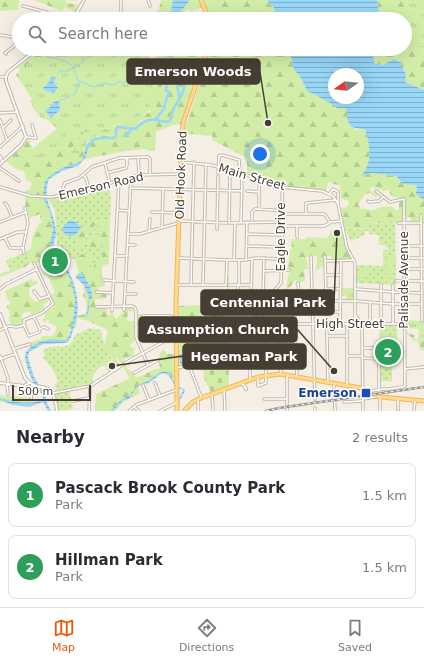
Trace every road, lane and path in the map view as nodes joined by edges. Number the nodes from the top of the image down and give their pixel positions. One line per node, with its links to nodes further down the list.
1 (84, 0): 8 (street)
2 (121, 0): 9 (street)
3 (148, 0): 6 (street)
4 (202, 0): 10 (main road)
5 (23, 6): 7 (street)
6 (150, 6)
7 (46, 12)
8 (77, 12)
9 (121, 12)
10 (206, 12)
11 (0, 35): 12 (street)
12 (12, 37)
13 (12, 48): 14 (street)
14 (6, 54)
15 (27, 56): 18 (street)
16 (206, 56): 32 (main road, Old Hook Road)
17 (0, 77): 18 (street)
18 (6, 77): 19 (street)
19 (18, 112): 20 (street); 24 (street)
20 (0, 113)
21 (0, 120): 25 (street)
22 (11, 120): 25 (street)
23 (32, 125): 26 (street)
24 (23, 126): 26 (street); 27 (street)
25 (3, 128): 27 (street)
26 (26, 137): 34 (street)
27 (7, 140): 28 (street)
28 (0, 147)
29 (0, 156): 34 (street)
30 (127, 157): 31 (street); 35 (street); 40 (street)
31 (138, 157): 43 (street); 46 (street)
32 (181, 162): 33 (street, Main Street); 44 (main road, Old Hook Road)
33 (194, 162): 36 (street, Main Street); 58 (street)
34 (1, 163)
35 (105, 163): 40 (street); 42 (street)
36 (206, 164): 37 (street, Main Street); 59 (street)
37 (218, 167): 39 (street, Main Street); 41 (street); 60 (street)
38 (0, 168): 50 (street)
39 (230, 171): 41 (street, Main Street); 61 (street)
40 (107, 173): 51 (street)
41 (240, 173): 45 (street, Main Street)
42 (83, 174): 55 (street); 67 (street)
43 (150, 174): 44 (street, Emerson Road); 46 (street, Emerson Road)
44 (180, 174): 57 (main road, Old Hook Road)
45 (242, 174): 48 (street, Main Street); 62 (street)
46 (139, 175): 47 (street, Emerson Road)
47 (131, 178): 49 (street, Emerson Road); 53 (street)
48 (260, 179): 54 (street, Main Street); 65 (street)
49 (119, 180): 51 (street, Emerson Road); 74 (street)
50 (19, 181)
51 (110, 184): 55 (street, Emerson Road)
52 (0, 187): 67 (street, Emerson Road)
53 (130, 188): 56 (street); 76 (street)
54 (283, 188): 66 (street, Main Street); 81 (street, Eagle Drive)
55 (89, 189): 67 (street, Emerson Road)
56 (164, 189): 57 (street); 79 (street)
57 (180, 190): 58 (street); 80 (main road, Old Hook Road)
58 (193, 190): 59 (street); 89 (street)
59 (206, 190): 60 (street); 90 (street)
60 (218, 191): 61 (street); 91 (street)
61 (230, 191): 62 (street); 96 (street)
62 (242, 191): 98 (street)
63 (246, 191): 65 (street)
64 (376, 191): 68 (street)
65 (259, 192): 75 (street)
66 (329, 194): 69 (street, Main Street); 72 (street)
67 (64, 195)
68 (383, 197): 70 (street); 100 (street, Palisade Avenue)
69 (336, 200): 72 (street, Main Street); 82 (street)
70 (368, 201)
71 (5, 203): 84 (street)
72 (338, 203): 86 (street, Main Street)
73 (25, 208): 77 (street)
74 (117, 210): 76 (street); 122 (street)
75 (259, 210): 81 (street); 93 (street)
76 (129, 211): 108 (street)
77 (26, 212): 84 (street); 107 (street)
78 (152, 212): 79 (street)
79 (163, 213): 80 (street); 104 (street)
80 (180, 213): 88 (main road, Old Hook Road)
81 (283, 214): 82 (street); 94 (street, Eagle Drive)
82 (306, 214): 95 (street)
83 (421, 215): 101 (street)
84 (12, 217): 87 (street)
85 (150, 219): 106 (street)
86 (342, 221): 95 (street); 139 (street, Main Street)
87 (0, 222)
88 (180, 222): 89 (street); 104 (street); 126 (main road, Old Hook Road)
89 (192, 222): 90 (street); 127 (street)
90 (205, 222): 91 (street); 128 (street)
91 (217, 222): 96 (street); 105 (street)
92 (247, 222): 93 (street); 98 (street); 109 (street)
93 (252, 222): 94 (street)
94 (283, 222): 102 (street, Eagle Drive)
95 (330, 222): 103 (street)
96 (228, 223): 97 (street)
97 (235, 223): 98 (street); 135 (street)
98 (241, 223)
99 (398, 223): 100 (street)
100 (404, 223): 101 (street); 117 (street, Palisade Avenue)
101 (421, 223): 118 (street)
102 (283, 226): 103 (street); 110 (street, Eagle Drive)
103 (297, 226): 111 (street)
104 (162, 227): 106 (street)
105 (217, 229)
106 (149, 231): 108 (street)
107 (25, 232): 112 (street); 120 (street)
108 (128, 234): 114 (street)
109 (247, 234): 110 (street); 116 (street)
110 (282, 234): 119 (street, Eagle Drive)
111 (297, 237)
112 (5, 238): 113 (street); 120 (street)
113 (0, 239)
114 (127, 245): 115 (street); 123 (street)
115 (135, 245)
116 (247, 246): 119 (street); 137 (street)
117 (404, 246): 118 (street); 130 (street, Palisade Avenue)
118 (423, 246): 131 (street)
119 (282, 247): 133 (street, Eagle Drive)
120 (23, 248): 121 (street)
121 (24, 253)
122 (115, 256): 123 (street); 151 (street)
123 (126, 256): 155 (street)
124 (311, 256): 214 (street)
125 (325, 256): 140 (street)
126 (178, 258): 127 (street); 159 (main road, Old Hook Road)
127 (192, 258): 128 (street); 160 (street)
128 (204, 258): 134 (street); 161 (street)
129 (264, 258): 132 (street); 133 (street); 145 (street)
130 (404, 258): 131 (street); 143 (street, Palisade Avenue)
131 (423, 258): 144 (street)
132 (252, 259): 137 (street); 164 (street)
133 (282, 259): 147 (street, Eagle Drive)
134 (227, 260): 135 (street); 161 (street)
135 (234, 260): 136 (street)
136 (239, 260): 137 (street); 163 (street)
137 (246, 260)
138 (340, 260): 139 (street); 140 (street); 149 (street)
139 (354, 260): 169 (street, Main Street)
140 (325, 261): 148 (street)
141 (34, 263): 142 (street)
142 (37, 269): 166 (street); 179 (street)
143 (404, 269): 144 (street); 153 (street, Palisade Avenue)
144 (423, 269): 154 (street)
145 (264, 270): 147 (street); 181 (street)
146 (288, 270): 147 (street)
147 (281, 271): 181 (street, Eagle Drive)
148 (325, 275): 149 (street); 167 (street)
149 (340, 275): 168 (street)
150 (103, 280): 151 (street)
151 (114, 281): 155 (street); 175 (street)
152 (396, 281): 153 (street)
153 (404, 281): 154 (street); 174 (street, Palisade Avenue)
154 (423, 281): 176 (street)
155 (125, 282): 156 (street); 177 (street)
156 (134, 282)
157 (298, 283): 182 (street)
158 (381, 284): 171 (street)
159 (177, 285): 160 (street); 209 (main road, Old Hook Road)
160 (191, 285): 161 (street)
161 (203, 285)
162 (229, 285): 163 (street)
163 (238, 285): 164 (street); 196 (street)
164 (251, 285): 188 (street)
165 (393, 285): 173 (street)
166 (0, 289)
167 (326, 289): 168 (street); 184 (street)
168 (340, 289): 185 (street)
169 (355, 289): 171 (street); 186 (street, Main Street)
170 (34, 291): 179 (street)
171 (381, 291): 173 (street); 189 (street)
172 (96, 292): 175 (street)
173 (393, 292): 174 (street); 190 (street)
174 (404, 292): 176 (street); 191 (street, Palisade Avenue)
175 (113, 293): 194 (street)
176 (422, 293): 192 (street)
177 (125, 294): 178 (street); 195 (street)
178 (136, 294)
179 (50, 295): 204 (street)
180 (280, 297): 207 (street)
181 (263, 298): 188 (street, Eagle Drive); 202 (street)
182 (295, 301): 183 (street); 206 (street)
183 (301, 301)
184 (326, 301): 185 (street); 199 (street)
185 (340, 301): 186 (street); 200 (street)
186 (355, 301): 187 (street); 201 (street, Main Street)
187 (370, 302): 189 (street); 220 (street)
188 (252, 303): 196 (street, Eagle Drive)
189 (381, 303): 190 (street); 221 (street)
190 (393, 304): 191 (street); 222 (street)
191 (404, 304): 192 (street); 223 (street, Palisade Avenue)
192 (422, 304): 208 (street)
193 (96, 306): 194 (street)
194 (112, 307): 195 (street); 198 (street)
195 (124, 307): 197 (street); 239 (street)
196 (237, 308): 210 (street)
197 (124, 310)
198 (112, 311)
199 (326, 312): 200 (street); 215 (street)
200 (340, 312): 216 (street)
201 (355, 313): 218 (street, Main Street); 219 (street)
202 (266, 314): 205 (street); 212 (street)
203 (0, 316): 225 (street)
204 (34, 317): 224 (street); 226 (street)
205 (252, 319): 210 (street); 246 (street)
206 (295, 319): 207 (street); 213 (street)
207 (280, 320): 211 (street)
208 (422, 320)
209 (174, 323): 229 (street); 229 (street); 230 (main road, Old Hook Road)
210 (240, 323): 245 (street)
211 (280, 323): 212 (street); 253 (street)
212 (266, 324): 255 (street)
213 (296, 324): 214 (street, High Street); 256 (street)
214 (313, 324): 215 (street, High Street); 258 (street)
215 (327, 324): 216 (street, High Street); 231 (street)
216 (340, 324): 217 (street, High Street)
217 (347, 324): 218 (street, High Street); 232 (street)
218 (355, 324): 219 (street, High Street)
219 (361, 324): 220 (street, High Street); 235 (street)
220 (370, 324): 221 (street, High Street)
221 (381, 324): 222 (street, High Street)
222 (393, 324): 223 (street, High Street)
223 (405, 324): 251 (street, Palisade Avenue)
224 (24, 325): 225 (street); 226 (street)
225 (6, 328): 228 (street); 237 (street)
226 (40, 328): 227 (street)
227 (48, 329)
228 (0, 330)
229 (166, 336): 233 (street)
230 (176, 336): 233 (street); 250 (main road, Old Hook Road)
231 (327, 336): 232 (street); 261 (street)
232 (347, 336): 241 (street)
233 (169, 340): 239 (street)
234 (30, 344): 237 (street)
235 (362, 348): 236 (street); 242 (street)
236 (378, 348)
237 (13, 349): 238 (street)
238 (15, 354): 243 (street); 263 (street)
239 (142, 354): 247 (street); 271 (street)
240 (0, 356): 243 (street)
241 (347, 356): 242 (street); 270 (street)
242 (362, 357): 273 (street); 276 (street)
243 (1, 359): 267 (street)
244 (158, 360): 247 (street)
245 (240, 362): 246 (street); 248 (street)
246 (251, 364): 259 (street)
247 (148, 365): 252 (street)
248 (235, 366)
249 (424, 367): 251 (street)
250 (177, 368): 272 (main road, Old Hook Road); 285 (street)
251 (405, 369): 276 (street, Palisade Avenue)
252 (134, 373)
253 (280, 374): 254 (main road); 255 (main road)
254 (287, 374): 256 (main road); 289 (street)
255 (266, 375): 257 (main road); 257 (street)
256 (297, 376): 258 (main road)
257 (258, 377): 259 (main road)
258 (315, 379): 261 (main road); 293 (street)
259 (250, 380): 260 (main road)
260 (245, 382): 266 (main road); 274 (street)
261 (328, 382): 265 (main road)
262 (0, 383): 267 (street)
263 (29, 383): 267 (street); 268 (street)
264 (155, 383): 281 (street)
265 (334, 383): 270 (main road); 286 (street)
266 (240, 384): 274 (street); 275 (main road)
267 (8, 385): 279 (street)
268 (33, 385): 278 (street); 287 (street)
269 (143, 385): 291 (street)
270 (348, 385): 273 (main road)
271 (90, 386): 278 (street); 284 (street)
272 (178, 388): 281 (street); 298 (main road, Old Hook Road)
273 (362, 388): 277 (main road); 294 (street)
274 (246, 389)
275 (224, 390): 280 (main road); 313 (street)
276 (379, 391): 277 (street)
277 (369, 392): 283 (main road)
278 (53, 393): 304 (street)
279 (8, 394)
280 (212, 394): 285 (main road); 312 (street)
281 (160, 396): 291 (street)
282 (347, 396): 286 (street)
283 (378, 396): 290 (main road); 294 (street); 317 (street)
284 (89, 398): 295 (street); 305 (street)
285 (202, 398): 292 (main road)
286 (334, 398): 315 (street)
287 (31, 399)
288 (264, 399): 289 (street)
289 (287, 399): 300 (street)
290 (398, 399): 296 (main road); 303 (street)
291 (149, 400): 301 (street)
292 (198, 400): 310 (main road); 311 (street)
293 (315, 400)
294 (363, 400): 299 (street); 316 (street)
295 (73, 401)
296 (415, 401): 297 (main road); 318 (street)
297 (424, 401)
298 (178, 402): 308 (street); 309 (main road, Old Hook Road)
299 (344, 402)
300 (287, 405)
301 (134, 406): 306 (street); 307 (street)
302 (315, 408): 314 (street)
303 (398, 410)
304 (56, 411)
305 (89, 411)
306 (129, 411)
307 (139, 411)
308 (160, 411)
309 (178, 411)
310 (184, 411)
311 (198, 411)
312 (213, 411)
313 (225, 411)
314 (315, 411)
315 (334, 411)
316 (363, 411)
317 (380, 411)
318 (414, 411)

